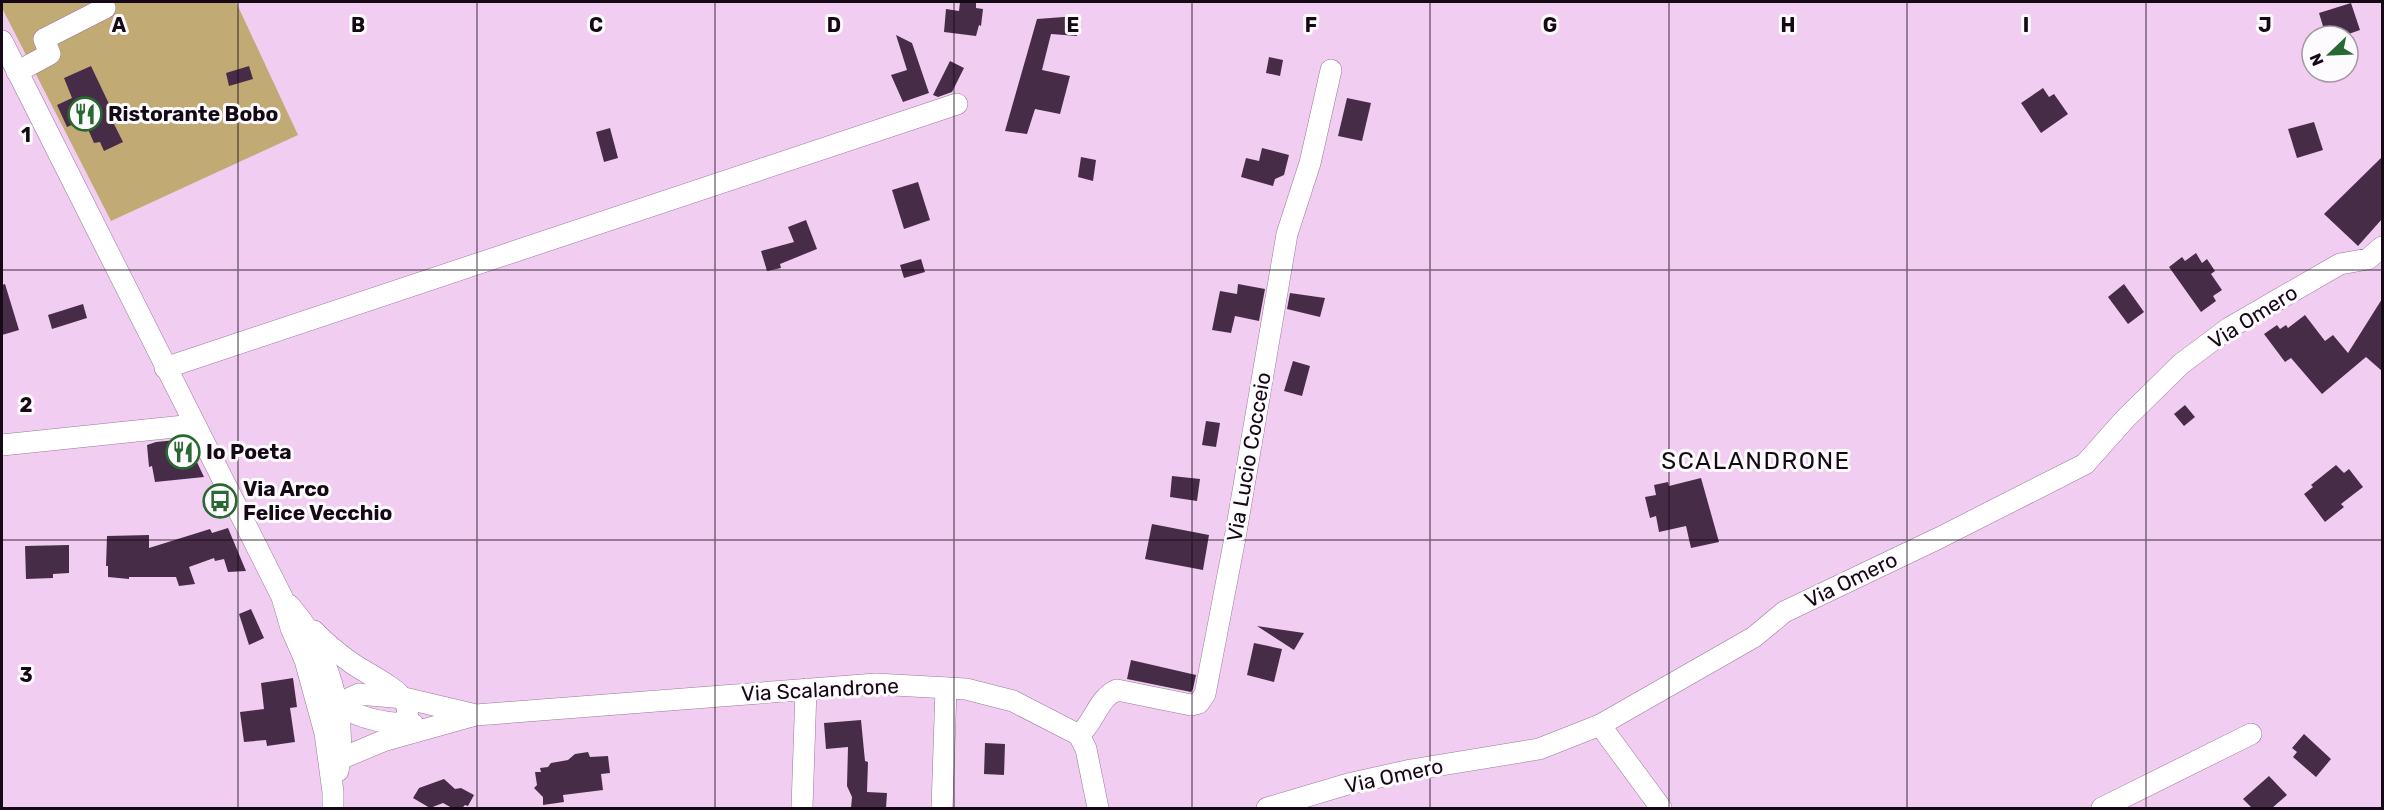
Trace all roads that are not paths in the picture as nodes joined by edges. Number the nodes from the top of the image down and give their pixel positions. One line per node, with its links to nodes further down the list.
1 (105, 8): 4 (street)
2 (2, 41): 4 (street)
3 (1331, 70): 23 (street, Via Lucio Cocceio)
4 (17, 72): 7 (street)
5 (957, 104): 7 (street)
6 (2382, 247): 20 (street, Via Omero)
7 (165, 368): 8 (street)
8 (194, 425): 9 (street); 10 (street)
9 (2, 445)
10 (282, 597): 11 (street); 12 (street)
11 (303, 621): 15 (street); 16 (street)
12 (305, 660): 16 (street); 21 (street)
13 (946, 688): 14 (street, Via Scalandrone); 23 (street, Via Scalandrone); 28 (street)
14 (806, 689): 17 (street, Via Scalandrone); 27 (street)
15 (404, 698): 16 (street); 17 (street); 18 (street)
16 (337, 704): 18 (street); 21 (street); 25 (street)
17 (476, 715): 19 (street)
18 (402, 724): 19 (street); 24 (street)
19 (440, 724): 24 (street)
20 (1600, 724): 30 (street, Via Omero); 31 (street)
21 (325, 733): 26 (street)
22 (2251, 734): 32 (street)
23 (1078, 735): 29 (street)
24 (383, 741): 25 (street)
25 (340, 759): 26 (street)
26 (333, 800)
27 (802, 808)
28 (942, 808)
29 (1098, 808)
30 (1267, 808)
31 (1661, 808)
32 (2102, 808)

